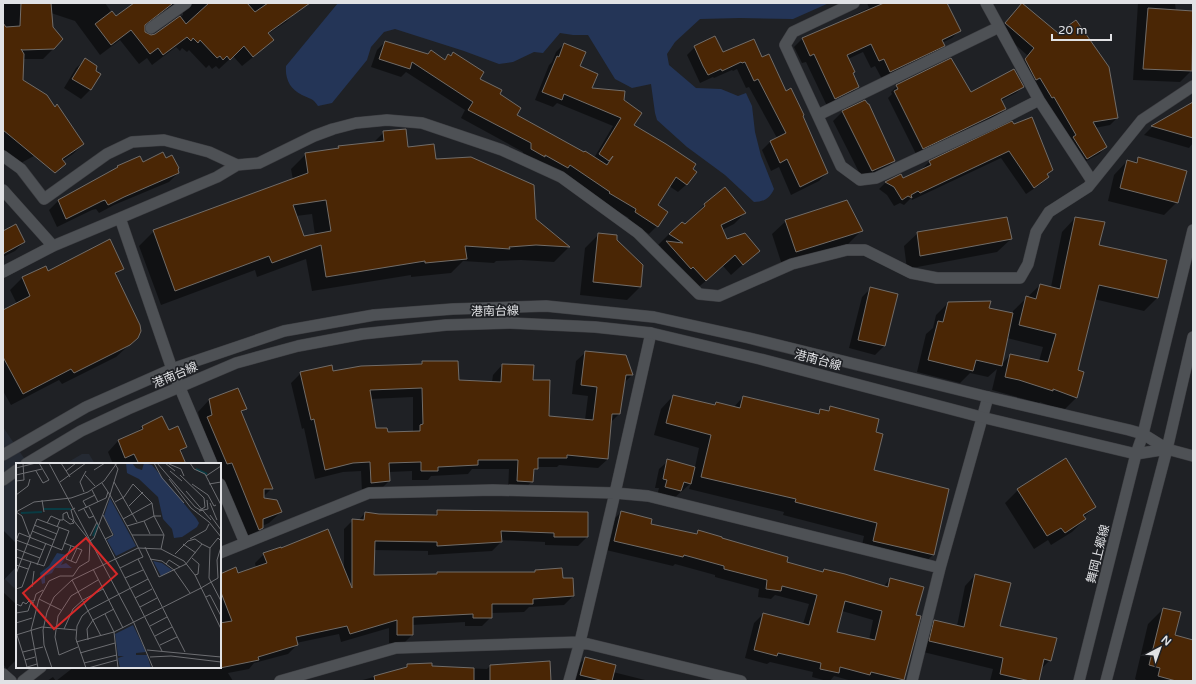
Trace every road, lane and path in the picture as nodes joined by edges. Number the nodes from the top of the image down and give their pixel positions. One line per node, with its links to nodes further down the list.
1 (186, 3): 5 (street)
2 (854, 3): 8 (street)
3 (986, 3): 4 (street)
4 (999, 27): 7 (street); 8 (street)
5 (151, 28)
6 (1193, 86): 11 (street)
7 (1039, 100): 8 (street); 11 (street)
8 (818, 115)
9 (3, 156): 10 (street)
10 (237, 165): 11 (street); 13 (street)
11 (1092, 181)
12 (3, 190): 15 (street)
13 (120, 218): 15 (street); 19 (street)
14 (1193, 230): 23 (street, 舞岡上郷線)
15 (53, 246): 16 (street)
16 (3, 272)
17 (651, 333): 20 (street, 港南台線); 22 (street, 港南台線); 33 (street)
18 (1193, 337): 24 (street)
19 (172, 369): 20 (street); 21 (street); 26 (street)
20 (179, 387): 28 (street, 港南台線); 29 (street)
21 (988, 397): 22 (street); 23 (street)
22 (981, 417): 25 (street, 港南台線); 36 (street)
23 (1143, 434): 24 (street); 25 (street, 舞岡上郷線)
24 (1167, 449): 25 (street); 27 (street); 47 (street)
25 (1136, 454): 46 (street, 舞岡上郷線)
26 (3, 455)
27 (1193, 456)
28 (28, 463)
29 (212, 463)
30 (16, 471): 31 (street)
31 (3, 480)
32 (221, 486): 34 (street)
33 (615, 493): 34 (street); 36 (street); 37 (street)
34 (245, 543): 35 (street)
35 (221, 553)
36 (940, 568): 45 (street)
37 (580, 642): 42 (street); 43 (street); 44 (street)
38 (40, 668): 41 (street)
39 (3, 674): 40 (street)
40 (11, 681)
41 (23, 681)
42 (280, 681)
43 (569, 681)
44 (741, 681)
45 (912, 681)
46 (1079, 681)
47 (1106, 681)

